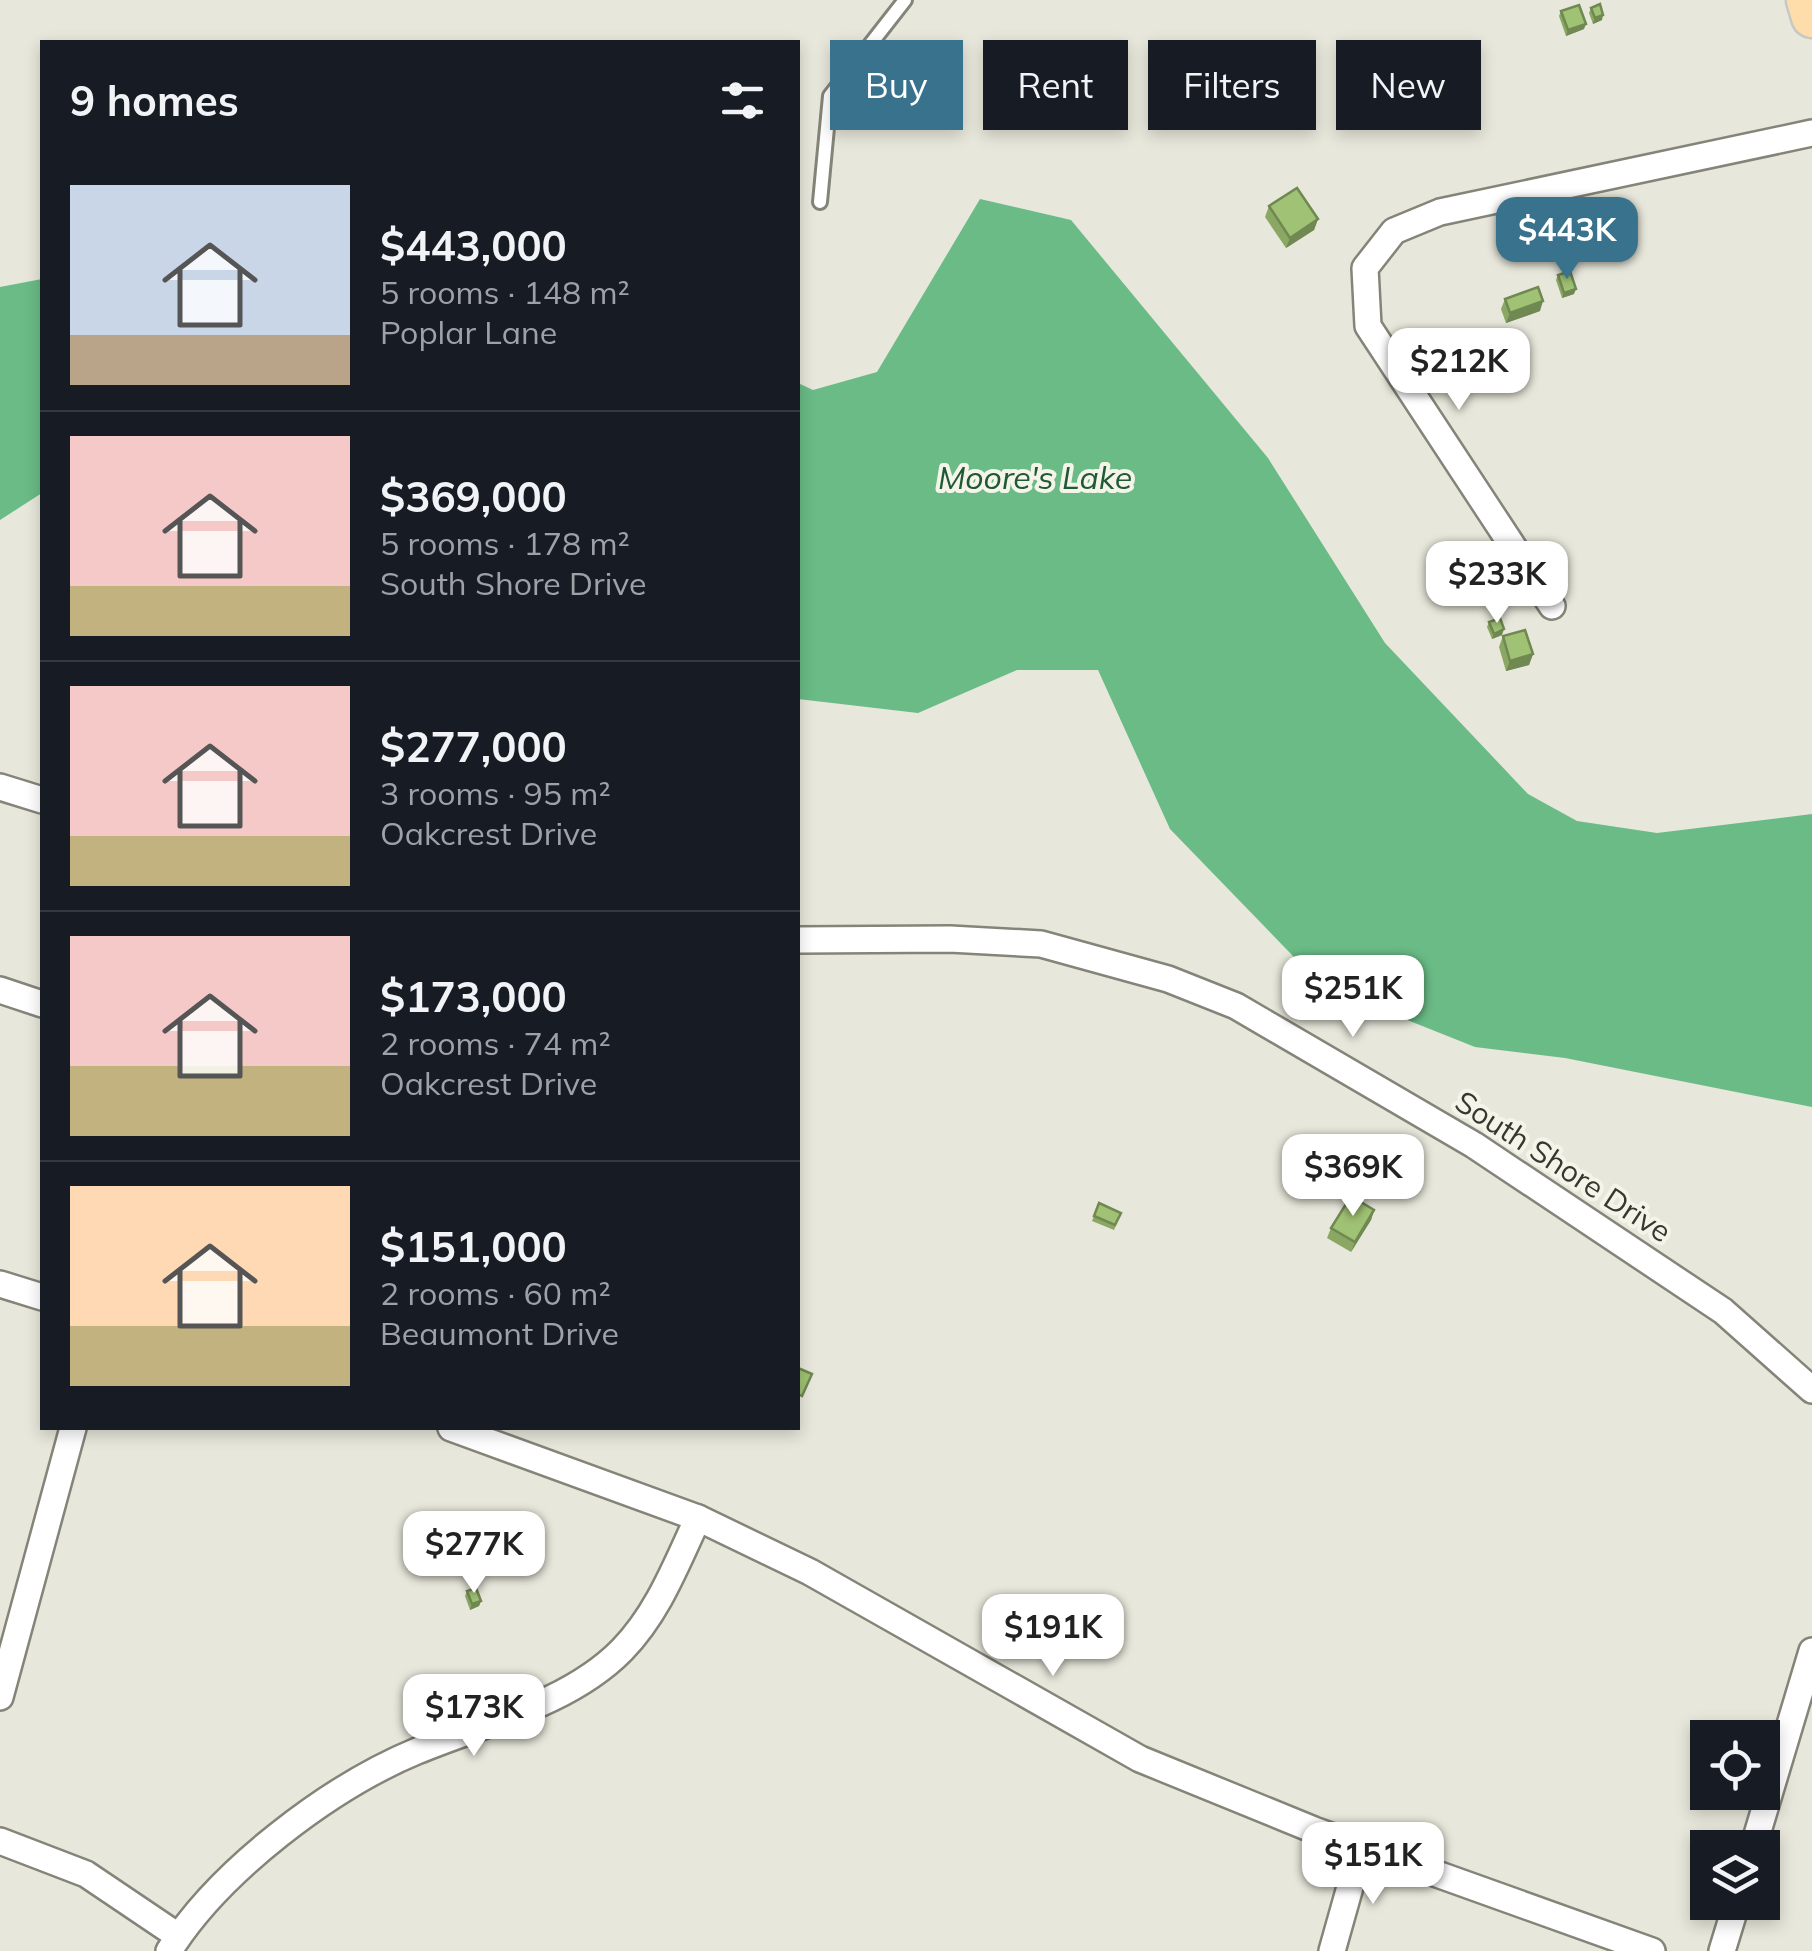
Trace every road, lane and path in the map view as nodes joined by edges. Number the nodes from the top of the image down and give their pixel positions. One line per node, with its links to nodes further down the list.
1 (905, 0): 5 (lane)
2 (1807, 0): 3 (main road)
3 (1812, 17)
4 (1812, 133): 6 (street)
5 (820, 202)
6 (1552, 606)
7 (0, 788): 8 (street)
8 (40, 799)
9 (800, 940): 14 (street, South Shore Drive)
10 (0, 990): 11 (street)
11 (40, 1003)
12 (0, 1284): 13 (street)
13 (40, 1296)
14 (1812, 1390)
15 (72, 1430): 19 (street)
16 (456, 1430): 17 (street)
17 (698, 1518): 22 (street); 24 (street)
18 (1812, 1651): 20 (street)
19 (0, 1697)
20 (1757, 1830)
21 (0, 1841): 24 (street)
22 (1361, 1848): 25 (street); 26 (street)
23 (1731, 1920): 27 (street)
24 (174, 1944)
25 (1332, 1951)
26 (1652, 1951)
27 (1722, 1951)

